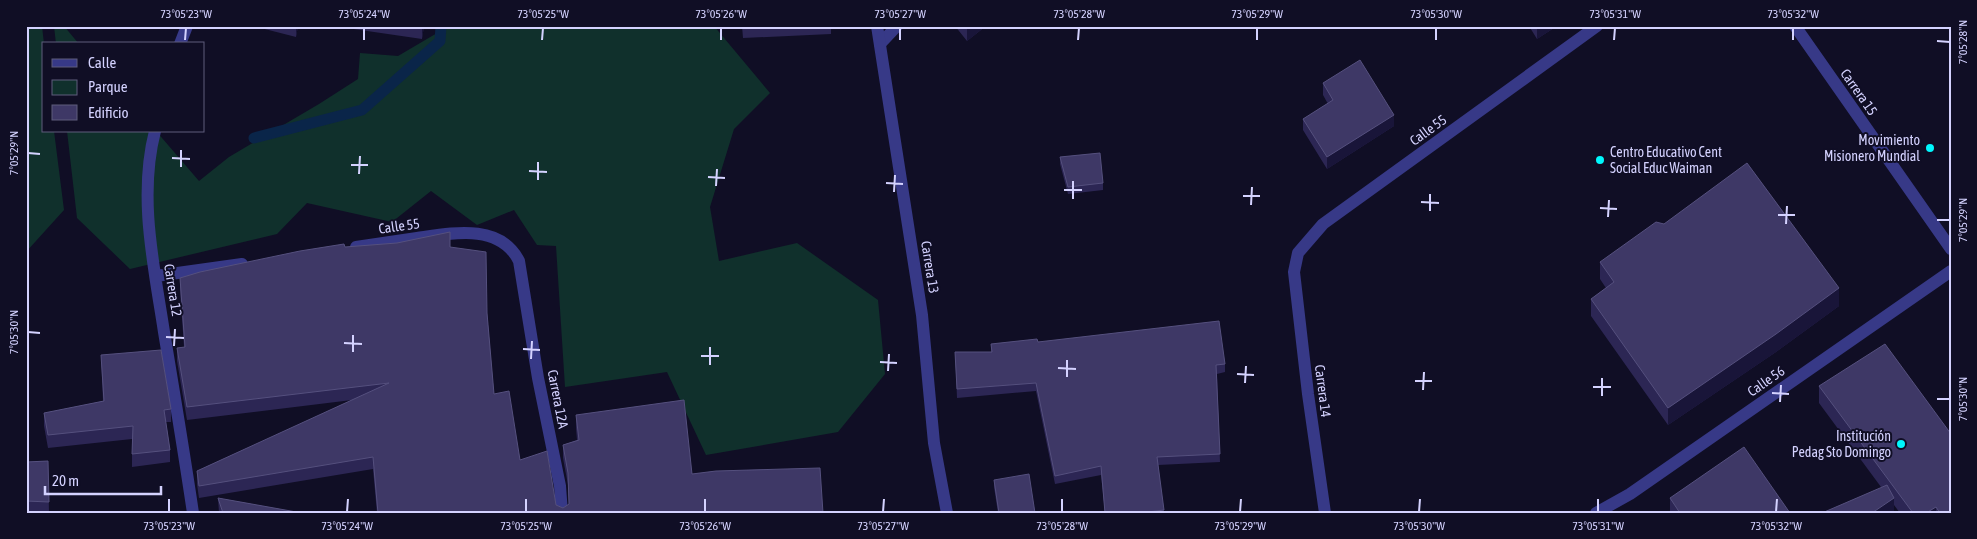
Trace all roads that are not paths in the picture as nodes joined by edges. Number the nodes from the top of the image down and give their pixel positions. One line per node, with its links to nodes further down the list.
1 (187, 26): 6 (street)
2 (877, 26): 7 (street, Carrera 13)
3 (897, 26): 7 (street)
4 (1597, 26): 14 (street, Calle 55)
5 (1795, 26): 10 (street, Carrera 15)
6 (181, 42)
7 (880, 44): 18 (street, Carrera 13)
8 (154, 132): 15 (street, Carrera 12)
9 (340, 249): 11 (street, Calle 55)
10 (1951, 249)
11 (519, 261): 17 (street, Carrera 12A)
12 (253, 262): 15 (street)
13 (1951, 271): 20 (street, Calle 56)
14 (1294, 272): 19 (street, Carrera 14)
15 (156, 276): 16 (street, Carrera 12)
16 (193, 513)
17 (562, 513)
18 (947, 513)
19 (1325, 513)
20 (1596, 513)

